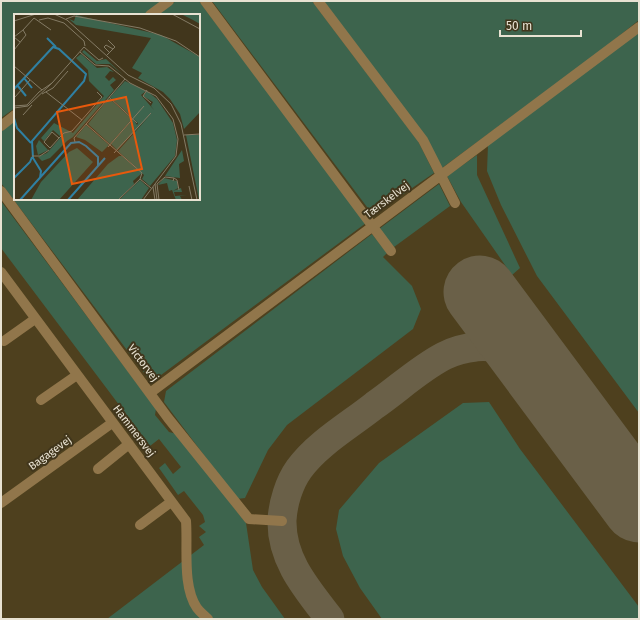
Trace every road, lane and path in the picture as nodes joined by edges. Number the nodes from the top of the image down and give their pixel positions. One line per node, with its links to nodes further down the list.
1 (169, 1): 4 (lane)
2 (205, 1): 11 (lane)
3 (318, 1): 8 (lane)
4 (151, 14)
5 (639, 27): 8 (lane, Tærskelvej)
6 (14, 117): 7 (lane)
7 (1, 126)
8 (441, 175): 10 (lane); 11 (lane, Tærskelvej)
9 (1, 191): 17 (lane, Victorvej)
10 (455, 203)
11 (374, 226): 12 (lane); 17 (lane, Tærskelvej)
12 (391, 250)
13 (1, 272): 14 (lane, Hammersvej)
14 (35, 318): 15 (lane); 16 (lane, Hammersvej)
15 (4, 341)
16 (77, 375): 18 (lane); 19 (lane, Hammersvej)
17 (150, 393): 24 (lane, Victorvej)
18 (41, 400)
19 (112, 423): 20 (lane, Hammersvej); 23 (lane, Bagagevej)
20 (129, 444): 21 (lane); 22 (lane, Hammersvej)
21 (98, 469)
22 (172, 502): 25 (lane); 26 (lane, Hammersvej)
23 (1, 503)
24 (282, 520)
25 (140, 525)
26 (208, 619)

